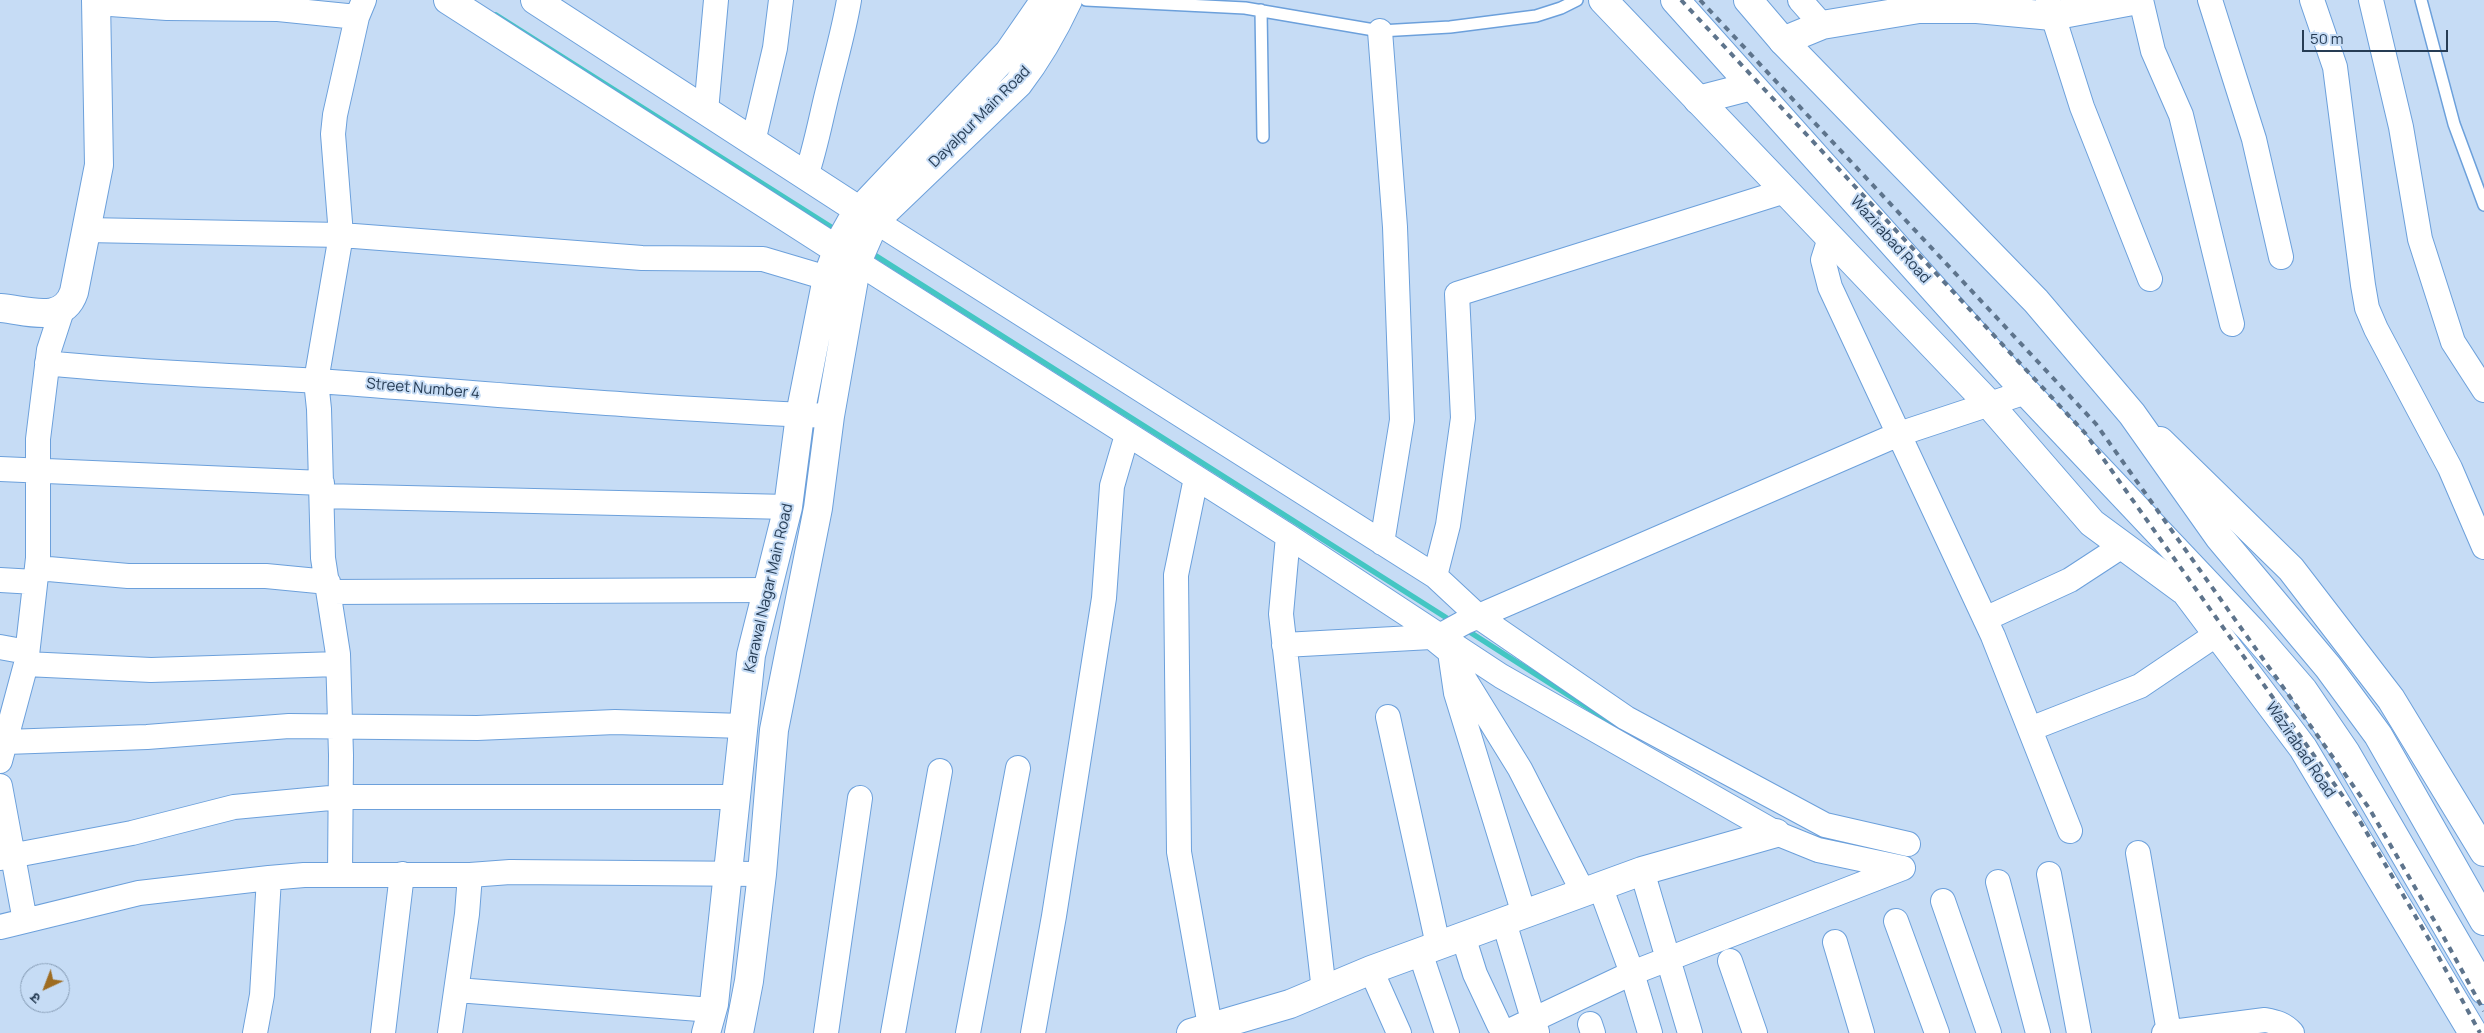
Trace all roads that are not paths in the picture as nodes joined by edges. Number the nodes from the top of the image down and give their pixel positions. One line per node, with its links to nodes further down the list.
1 (448, 0): 40 (main road)
2 (535, 0): 29 (main road)
3 (716, 0): 29 (street)
4 (781, 0): 31 (street)
5 (849, 0): 32 (street)
6 (1045, 0): 35 (main road, Dayalpur Main Road)
7 (1068, 0): 35 (main road, Dayalpur Main Road)
8 (1086, 0): 23 (lane)
9 (1577, 0): 25 (lane)
10 (1603, 0): 28 (main road)
11 (1675, 0): 27 (main road, Wazirabad Road)
12 (1748, 0): 26 (main road)
13 (1800, 0): 24 (street)
14 (2139, 0): 21 (main road); 44 (street)
15 (2210, 0): 39 (street)
16 (2312, 0): 64 (street)
17 (2371, 0): 47 (street)
18 (2421, 0): 34 (lane)
19 (96, 1): 22 (street); 36 (main road)
20 (1977, 5): 21 (main road); 24 (main road)
21 (2050, 8): 41 (street)
22 (361, 9): 37 (street)
23 (1261, 10): 25 (lane); 30 (lane)
24 (1822, 25): 26 (main road)
25 (1380, 31): 62 (street)
26 (1783, 41): 50 (main road)
27 (1752, 86): 28 (main road); 48 (main road, Wazirabad Road)
28 (1698, 100): 33 (main road)
29 (706, 111): 31 (main road)
30 (1263, 137)
31 (753, 142): 32 (main road)
32 (806, 176): 35 (main road)
33 (1785, 191): 38 (main road); 66 (street)
34 (2484, 205)
35 (866, 218): 40 (main road, Karawal Nagar Main Road); 62 (street)
36 (86, 230): 37 (street); 43 (main road)
37 (341, 235): 40 (street); 46 (street)
38 (1830, 238): 49 (main road); 53 (street)
39 (2282, 256)
40 (846, 260): 51 (main road, Karawal Nagar Main Road); 52 (main road, Karawal Nagar Main Road); 54 (street)
41 (2150, 279)
42 (0, 308): 43 (main road)
43 (62, 310): 45 (street)
44 (2232, 324)
45 (47, 363): 46 (street, Street Number 4); 56 (street)
46 (316, 381): 51 (street, Street Number 4); 59 (street)
47 (2484, 390)
48 (2026, 392): 49 (street); 58 (main road, Wazirabad Road)
49 (1989, 404): 53 (street); 63 (main road)
50 (2132, 414): 94 (main road); 111 (main road)
51 (800, 415): 52 (street, Street Number 4); 60 (main road, Karawal Nagar Main Road)
52 (830, 416): 102 (main road, Karawal Nagar Main Road)
53 (1899, 434): 71 (street); 72 (street)
54 (1127, 436): 57 (street); 136 (street)
55 (0, 469): 56 (street)
56 (38, 470): 59 (street); 65 (street)
57 (1196, 478): 61 (street); 126 (street)
58 (2108, 479): 70 (main road, Wazirabad Road); 121 (main road, Wazirabad Road)
59 (322, 490): 60 (street); 68 (street)
60 (788, 507): 69 (main road, Karawal Nagar Main Road)
61 (1288, 536): 72 (street); 74 (street)
62 (1382, 543): 66 (street)
63 (2122, 546): 70 (main road); 71 (street)
64 (2484, 547)
65 (36, 575): 67 (street); 68 (street); 76 (street)
66 (1435, 576): 72 (street)
67 (0, 580)
68 (329, 587): 69 (street); 78 (street)
69 (767, 590): 81 (main road, Karawal Nagar Main Road)
70 (2183, 590): 73 (main road, Wazirabad Road)
71 (1985, 619): 83 (street)
72 (1452, 629): 74 (street); 77 (street); 92 (street); 93 (street)
73 (2217, 634): 83 (street); 149 (main road, Wazirabad Road)
74 (1284, 645): 122 (street)
75 (0, 647): 76 (street)
76 (27, 658): 78 (street); 79 (street)
77 (1451, 658): 106 (street); 108 (street)
78 (338, 664): 82 (street)
79 (7, 713): 84 (street)
80 (1388, 717): 115 (street)
81 (742, 726): 82 (street); 89 (main road, Karawal Nagar Main Road)
82 (341, 728): 84 (street); 88 (street)
83 (2030, 729): 91 (street)
84 (3, 752)
85 (1018, 768): 135 (street)
86 (940, 771): 134 (street)
87 (0, 790): 96 (street)
88 (341, 797): 89 (street); 96 (street); 99 (street)
89 (735, 797): 98 (main road, Karawal Nagar Main Road)
90 (860, 798): 133 (street)
91 (2070, 831)
92 (1776, 833): 97 (main road); 116 (street)
93 (1908, 844)
94 (2484, 852)
95 (2138, 853): 128 (street)
96 (6, 856): 110 (street)
97 (1642, 871): 106 (main road); 116 (street)
98 (726, 872): 101 (street); 102 (street); 123 (main road, Karawal Nagar Main Road)
99 (340, 874): 100 (street); 104 (street)
100 (402, 874): 101 (street); 130 (street)
101 (470, 874): 120 (street)
102 (762, 874): 132 (main road, Karawal Nagar Main Road)
103 (2049, 874): 146 (street)
104 (269, 878): 110 (street); 129 (street)
105 (1998, 882): 145 (street)
106 (1591, 889): 108 (main road); 119 (street)
107 (1944, 901): 144 (street)
108 (1514, 918): 113 (main road); 124 (street)
109 (1896, 920): 143 (street)
110 (25, 921): 112 (street)
111 (2484, 921)
112 (0, 927)
113 (1464, 936): 115 (main road); 125 (street)
114 (1835, 942): 142 (street)
115 (1429, 949): 118 (main road); 138 (street)
116 (1668, 960): 119 (street); 140 (street)
117 (1730, 961): 141 (street)
118 (1371, 970): 122 (main road); 137 (street)
119 (1632, 973): 124 (street); 139 (street)
120 (457, 990): 123 (street); 131 (street)
121 (2484, 990)
122 (1324, 991): 126 (main road)
123 (709, 1021)
124 (1535, 1026): 125 (street)
125 (1502, 1029)
126 (1201, 1030)
127 (2210, 1030): 128 (street); 148 (street)
128 (2169, 1032): 147 (street)
129 (255, 1033)
130 (383, 1033)
131 (450, 1033)
132 (739, 1033)
133 (826, 1033)
134 (893, 1033)
135 (968, 1033)
136 (1033, 1033)
137 (1399, 1033)
138 (1447, 1033)
139 (1650, 1033)
140 (1690, 1033)
141 (1755, 1033)
142 (1862, 1033)
143 (1937, 1033)
144 (1989, 1033)
145 (2038, 1033)
146 (2079, 1033)
147 (2164, 1033)
148 (2292, 1033)
149 (2473, 1033)

